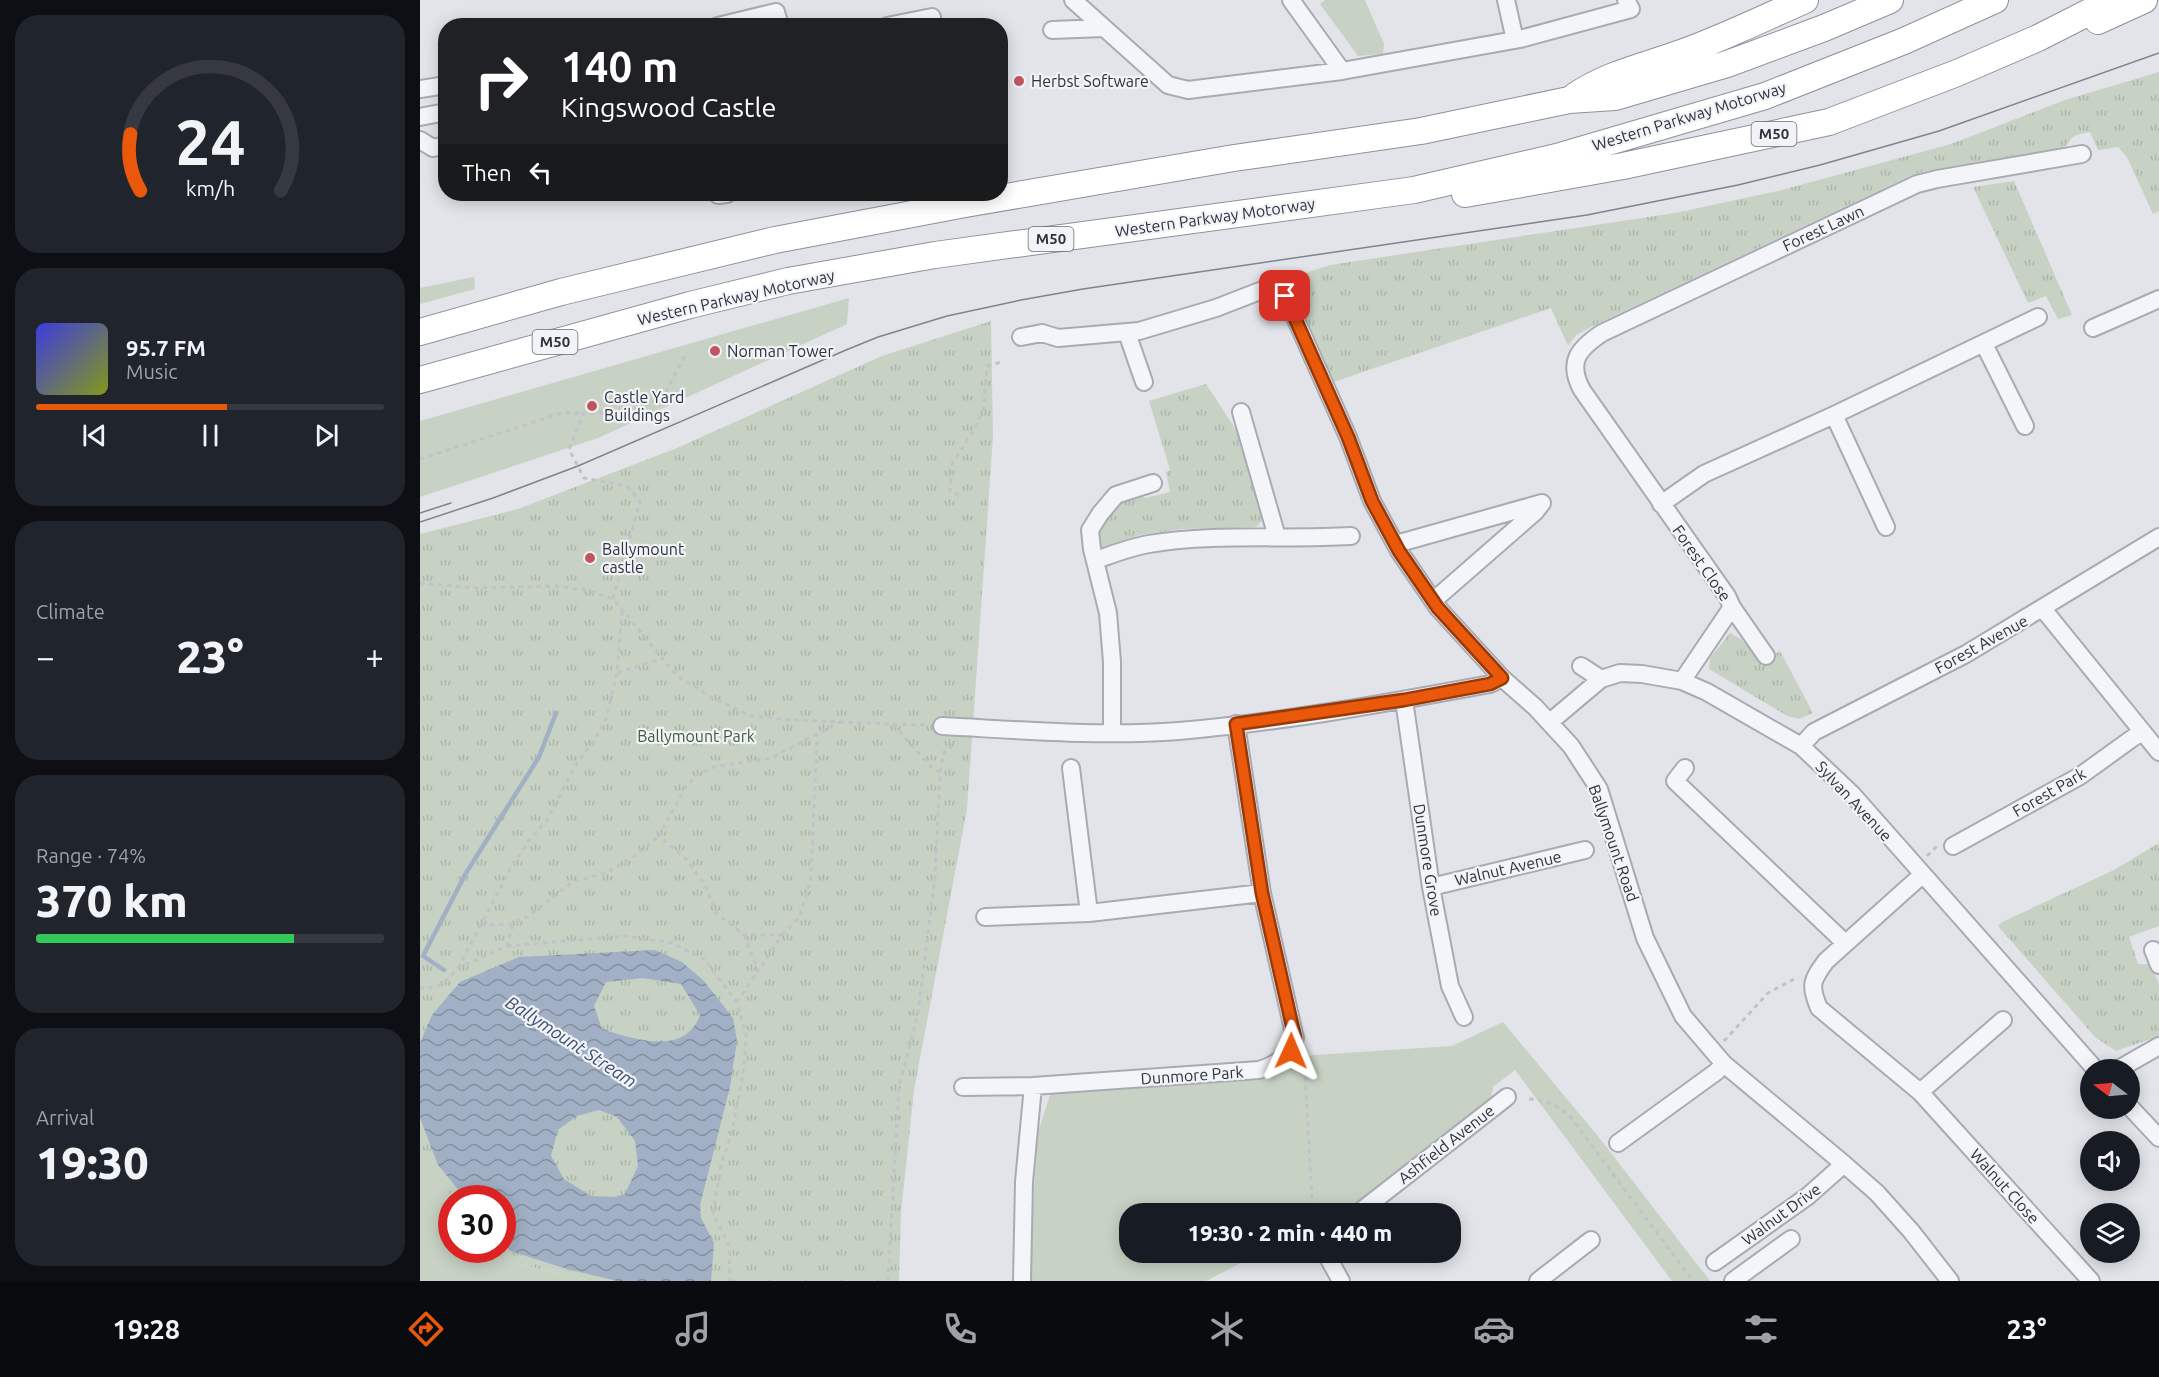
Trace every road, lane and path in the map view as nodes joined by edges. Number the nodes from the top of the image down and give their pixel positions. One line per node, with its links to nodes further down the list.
1 (1073, 0): 14 (street)
2 (1291, 0): 17 (street)
3 (1506, 0): 16 (street)
4 (1626, 0): 16 (street)
5 (1805, 0): 20 (highway)
6 (1890, 0): 20 (highway)
7 (1995, 0): 27 (highway, Western Parkway Motorway / M50)
8 (2113, 0): 23 (highway, M50)
9 (2144, 0): 23 (highway, M50)
10 (932, 14): 13 (street)
11 (751, 18): 12 (street)
12 (778, 18)
13 (917, 18)
14 (1104, 28): 15 (street); 17 (street)
15 (1052, 30)
16 (1515, 40): 17 (street)
17 (1342, 71)
18 (438, 86): 19 (street)
19 (420, 89)
20 (1569, 100): 28 (highway)
21 (438, 114): 22 (street)
22 (420, 117)
23 (1829, 122): 27 (highway, M50)
24 (420, 140): 25 (street)
25 (438, 147)
26 (2082, 154): 37 (street, Forest Lawn)
27 (1414, 190): 40 (highway, Western Parkway Motorway / M50)
28 (1008, 197)
29 (986, 201): 33 (highway)
30 (2159, 299): 32 (street)
31 (2038, 317): 36 (street)
32 (2093, 328)
33 (420, 332)
34 (1126, 333): 35 (street, Ballymount Road); 41 (street); 54 (street, Ballymount Road)
35 (1022, 337)
36 (1984, 344): 44 (street); 45 (street)
37 (1581, 350): 49 (street, Forest Close)
38 (687, 352): 43 (path)
39 (1001, 362): 48 (path)
40 (420, 380)
41 (1144, 382)
42 (1240, 412): 52 (street)
43 (583, 414): 46 (path); 57 (path)
44 (1834, 415): 49 (street); 50 (street)
45 (2025, 426)
46 (420, 459)
47 (1153, 483): 55 (street)
48 (959, 495)
49 (1661, 504): 59 (street, Forest Close)
50 (1886, 526)
51 (1351, 536): 52 (street)
52 (1277, 537): 55 (street)
53 (2159, 537): 60 (street, Forest Avenue)
54 (1396, 544): 58 (street, Ballymount Road); 58 (street)
55 (1096, 560): 76 (street)
56 (420, 583): 57 (path)
57 (613, 599): 61 (path)
58 (1433, 601): 66 (street, Ballymount Road)
59 (1732, 607): 62 (street); 68 (street, Forest Close)
60 (2043, 609): 75 (street); 79 (street, Forest Avenue)
61 (622, 611): 63 (path); 65 (path)
62 (1766, 656)
63 (664, 658): 65 (path); 70 (path)
64 (1581, 666): 67 (street)
65 (617, 673): 94 (path)
66 (1502, 678): 69 (street); 71 (street, Ballymount Road)
67 (1601, 679): 68 (street, Sylvan Avenue); 71 (street, Sylvan Avenue)
68 (1682, 681): 79 (street, Sylvan Avenue)
69 (1404, 700): 73 (street); 89 (street, Dunmore Grove)
70 (842, 721): 72 (path); 77 (path)
71 (1550, 722): 111 (street, Ballymount Road)
72 (893, 724): 74 (path); 83 (path)
73 (1236, 724): 76 (street); 90 (street, Dunmore Park)
74 (942, 726): 76 (street)
75 (2141, 732): 80 (street); 85 (street, Forest Park)
76 (1112, 733)
77 (817, 735): 84 (path); 96 (path)
78 (959, 740): 83 (path)
79 (1802, 746): 88 (street, Sylvan Avenue)
80 (2159, 752)
81 (1071, 768): 91 (street)
82 (1685, 768): 97 (street)
83 (940, 772): 128 (path)
84 (659, 836): 93 (path); 95 (path)
85 (1946, 845): 87 (path)
86 (1585, 850): 89 (street, Walnut Avenue)
87 (1926, 857)
88 (1922, 875): 97 (street, Walnut Close); 109 (street, Sylvan Avenue)
89 (1431, 886): 104 (street, Dunmore Grove)
90 (1262, 893): 91 (street); 112 (street, Dunmore Park)
91 (1089, 913): 92 (street)
92 (985, 917)
93 (513, 924): 94 (path); 98 (path)
94 (481, 925): 99 (path)
95 (744, 934): 96 (path); 100 (path)
96 (782, 935): 100 (path)
97 (1845, 943): 114 (street, Walnut Close)
98 (507, 946): 99 (path); 103 (path)
99 (458, 968): 102 (path)
100 (758, 971): 103 (path)
101 (1798, 977): 106 (path)
102 (420, 987)
103 (737, 1002): 127 (path)
104 (1464, 1017)
105 (2003, 1020): 114 (street)
106 (1720, 1045)
107 (2159, 1046): 110 (street)
108 (1304, 1051): 121 (path)
109 (2086, 1059)
110 (2136, 1059)
111 (1724, 1064): 119 (street); 120 (street, Ballymount Road)
112 (1034, 1086): 113 (street, Dunmore Park); 129 (street)
113 (963, 1087)
114 (1920, 1092): 135 (street, Walnut Close)
115 (1507, 1097): 122 (street, Ashfield Avenue)
116 (1529, 1099): 132 (path)
117 (2140, 1118): 118 (street)
118 (2159, 1138)
119 (1618, 1143)
120 (1845, 1164): 125 (street, Walnut Drive); 134 (street, Ballymount Road)
121 (1312, 1203)
122 (1371, 1203)
123 (1791, 1239): 133 (street)
124 (1591, 1240): 131 (street)
125 (1715, 1262)
126 (1331, 1263): 130 (street)
127 (730, 1281)
128 (888, 1281)
129 (1022, 1281)
130 (1341, 1281)
131 (1538, 1281)
132 (1693, 1281)
133 (1733, 1281)
134 (1950, 1281)
135 (2091, 1281)

